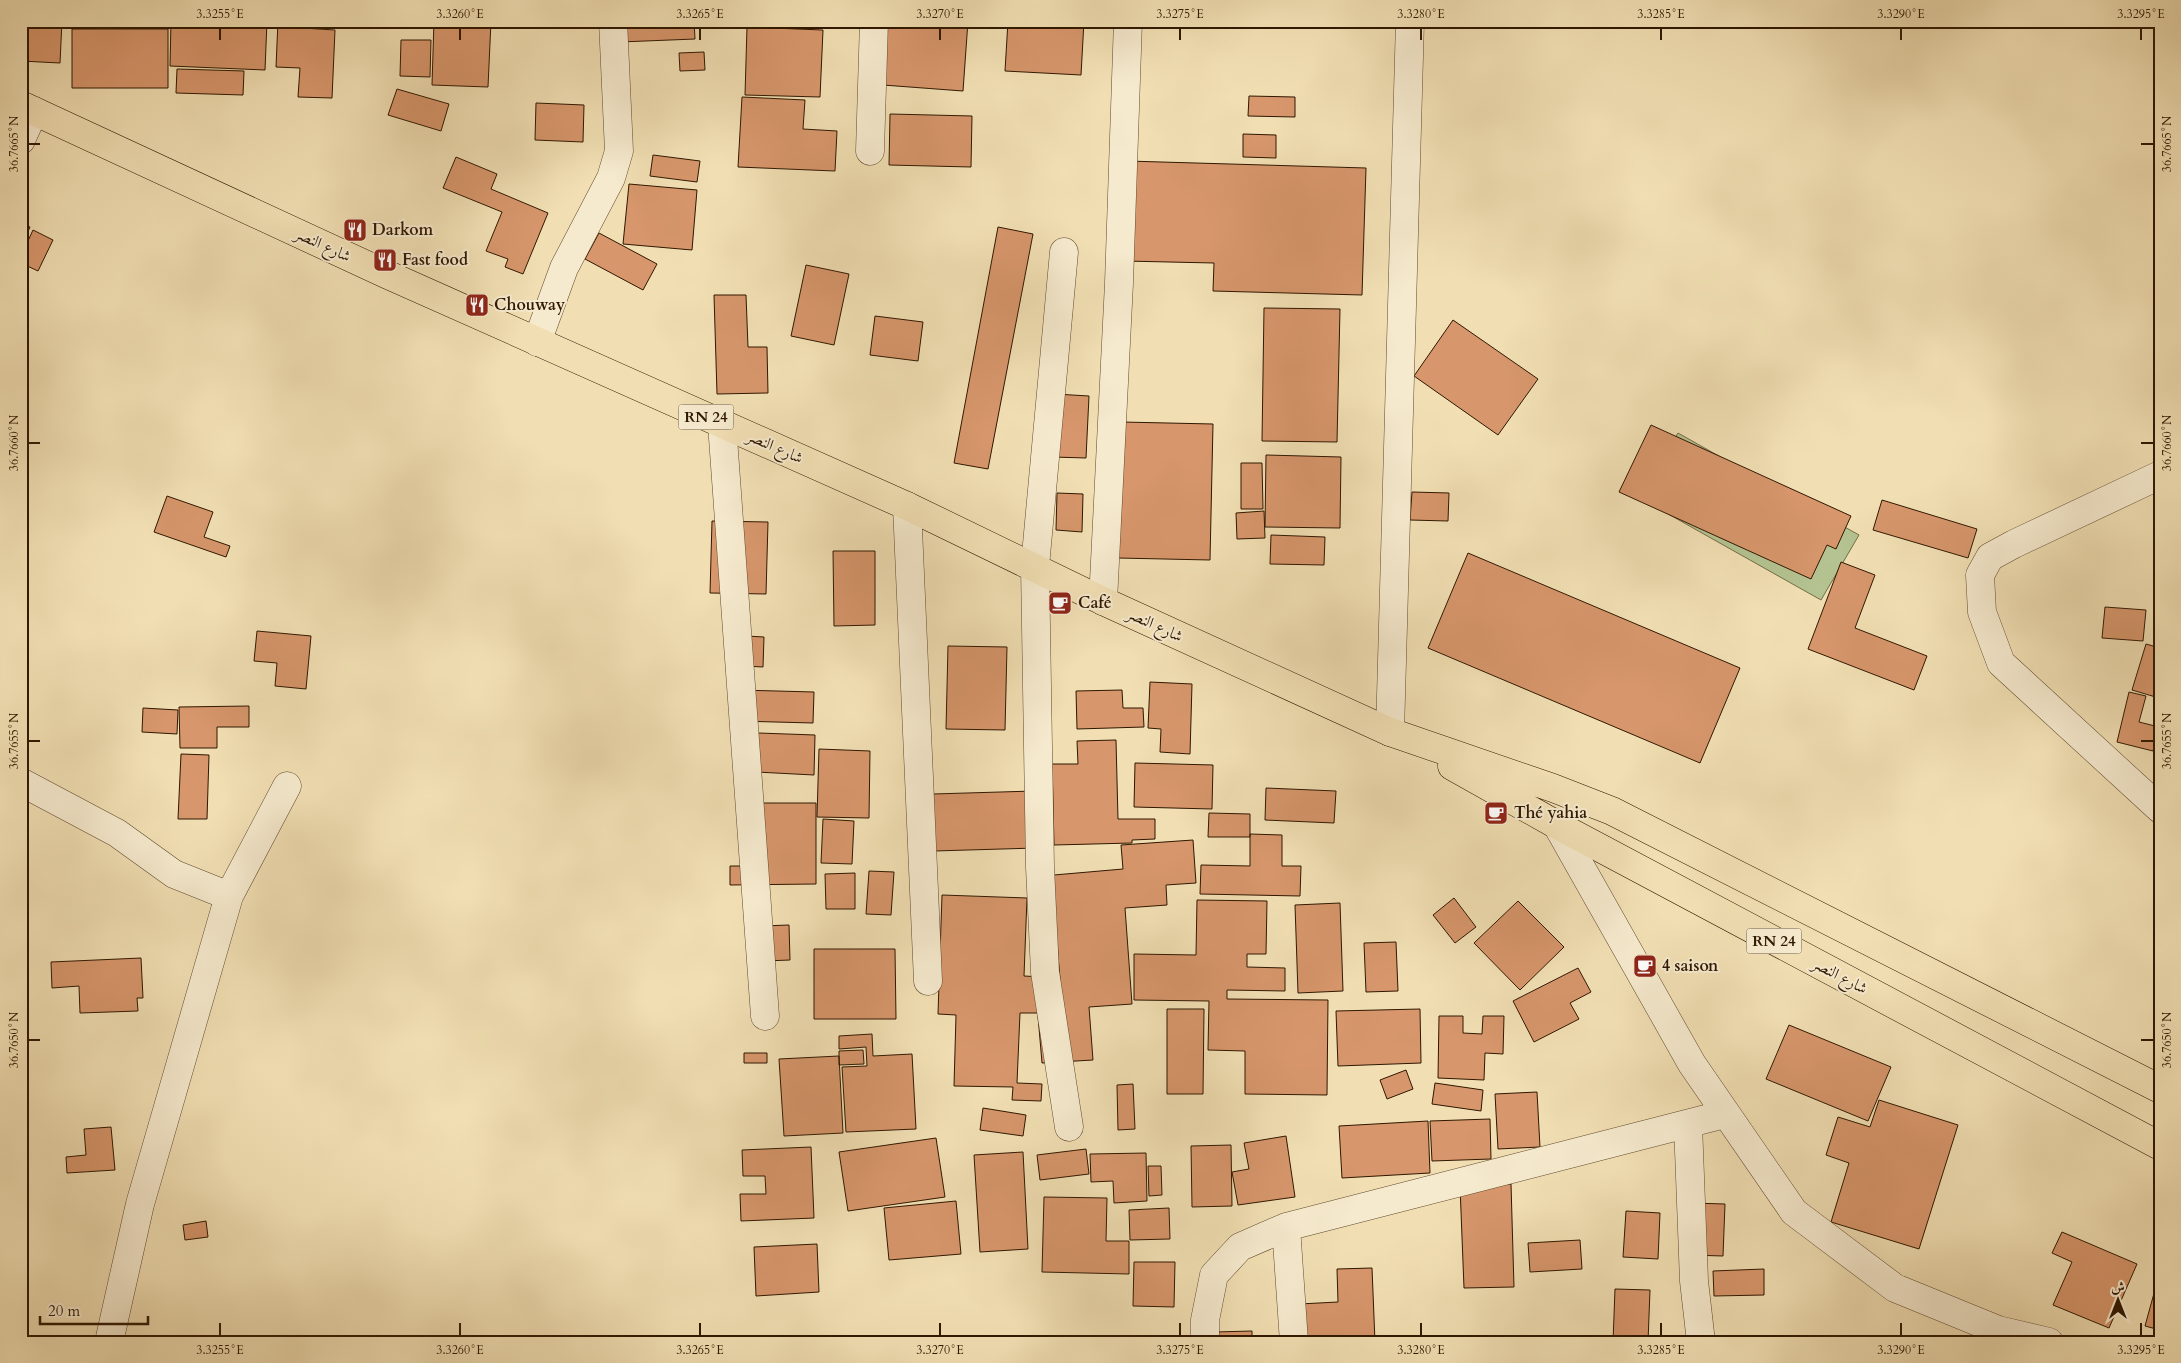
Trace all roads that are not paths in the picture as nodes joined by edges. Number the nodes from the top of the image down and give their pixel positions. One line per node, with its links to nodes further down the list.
1 (612, 21): 9 (street)
2 (874, 21): 7 (street)
3 (1128, 21): 14 (street)
4 (1410, 21): 15 (street)
5 (27, 108): 6 (street); 9 (main road, شارع النصر / RN 24)
6 (21, 140)
7 (870, 151)
8 (1064, 252): 13 (street)
9 (537, 342): 10 (main road, شارع النصر / RN 24)
10 (722, 424): 12 (main road, شارع النصر / RN 24); 22 (street)
11 (2160, 476): 18 (street)
12 (907, 506): 13 (main road, شارع النصر / RN 24); 21 (street)
13 (1035, 566): 14 (main road, شارع النصر / RN 24); 26 (street)
14 (1103, 601): 15 (main road, شارع النصر / RN 24)
15 (1390, 732): 19 (main road, شارع النصر / RN 24); 23 (main road, شارع النصر / RN 24)
16 (21, 782): 20 (street)
17 (287, 786): 20 (street)
18 (2160, 809)
19 (1557, 825): 24 (street); 27 (main road, شارع النصر / RN 24)
20 (229, 896): 29 (street)
21 (928, 981)
22 (765, 1016)
23 (2160, 1089)
24 (1725, 1114): 25 (street); 33 (street)
25 (1688, 1124): 28 (street); 32 (street)
26 (1068, 1127)
27 (2160, 1146)
28 (1286, 1227): 30 (street); 31 (street)
29 (109, 1342)
30 (1205, 1342)
31 (1294, 1342)
32 (1700, 1342)
33 (2049, 1342)

